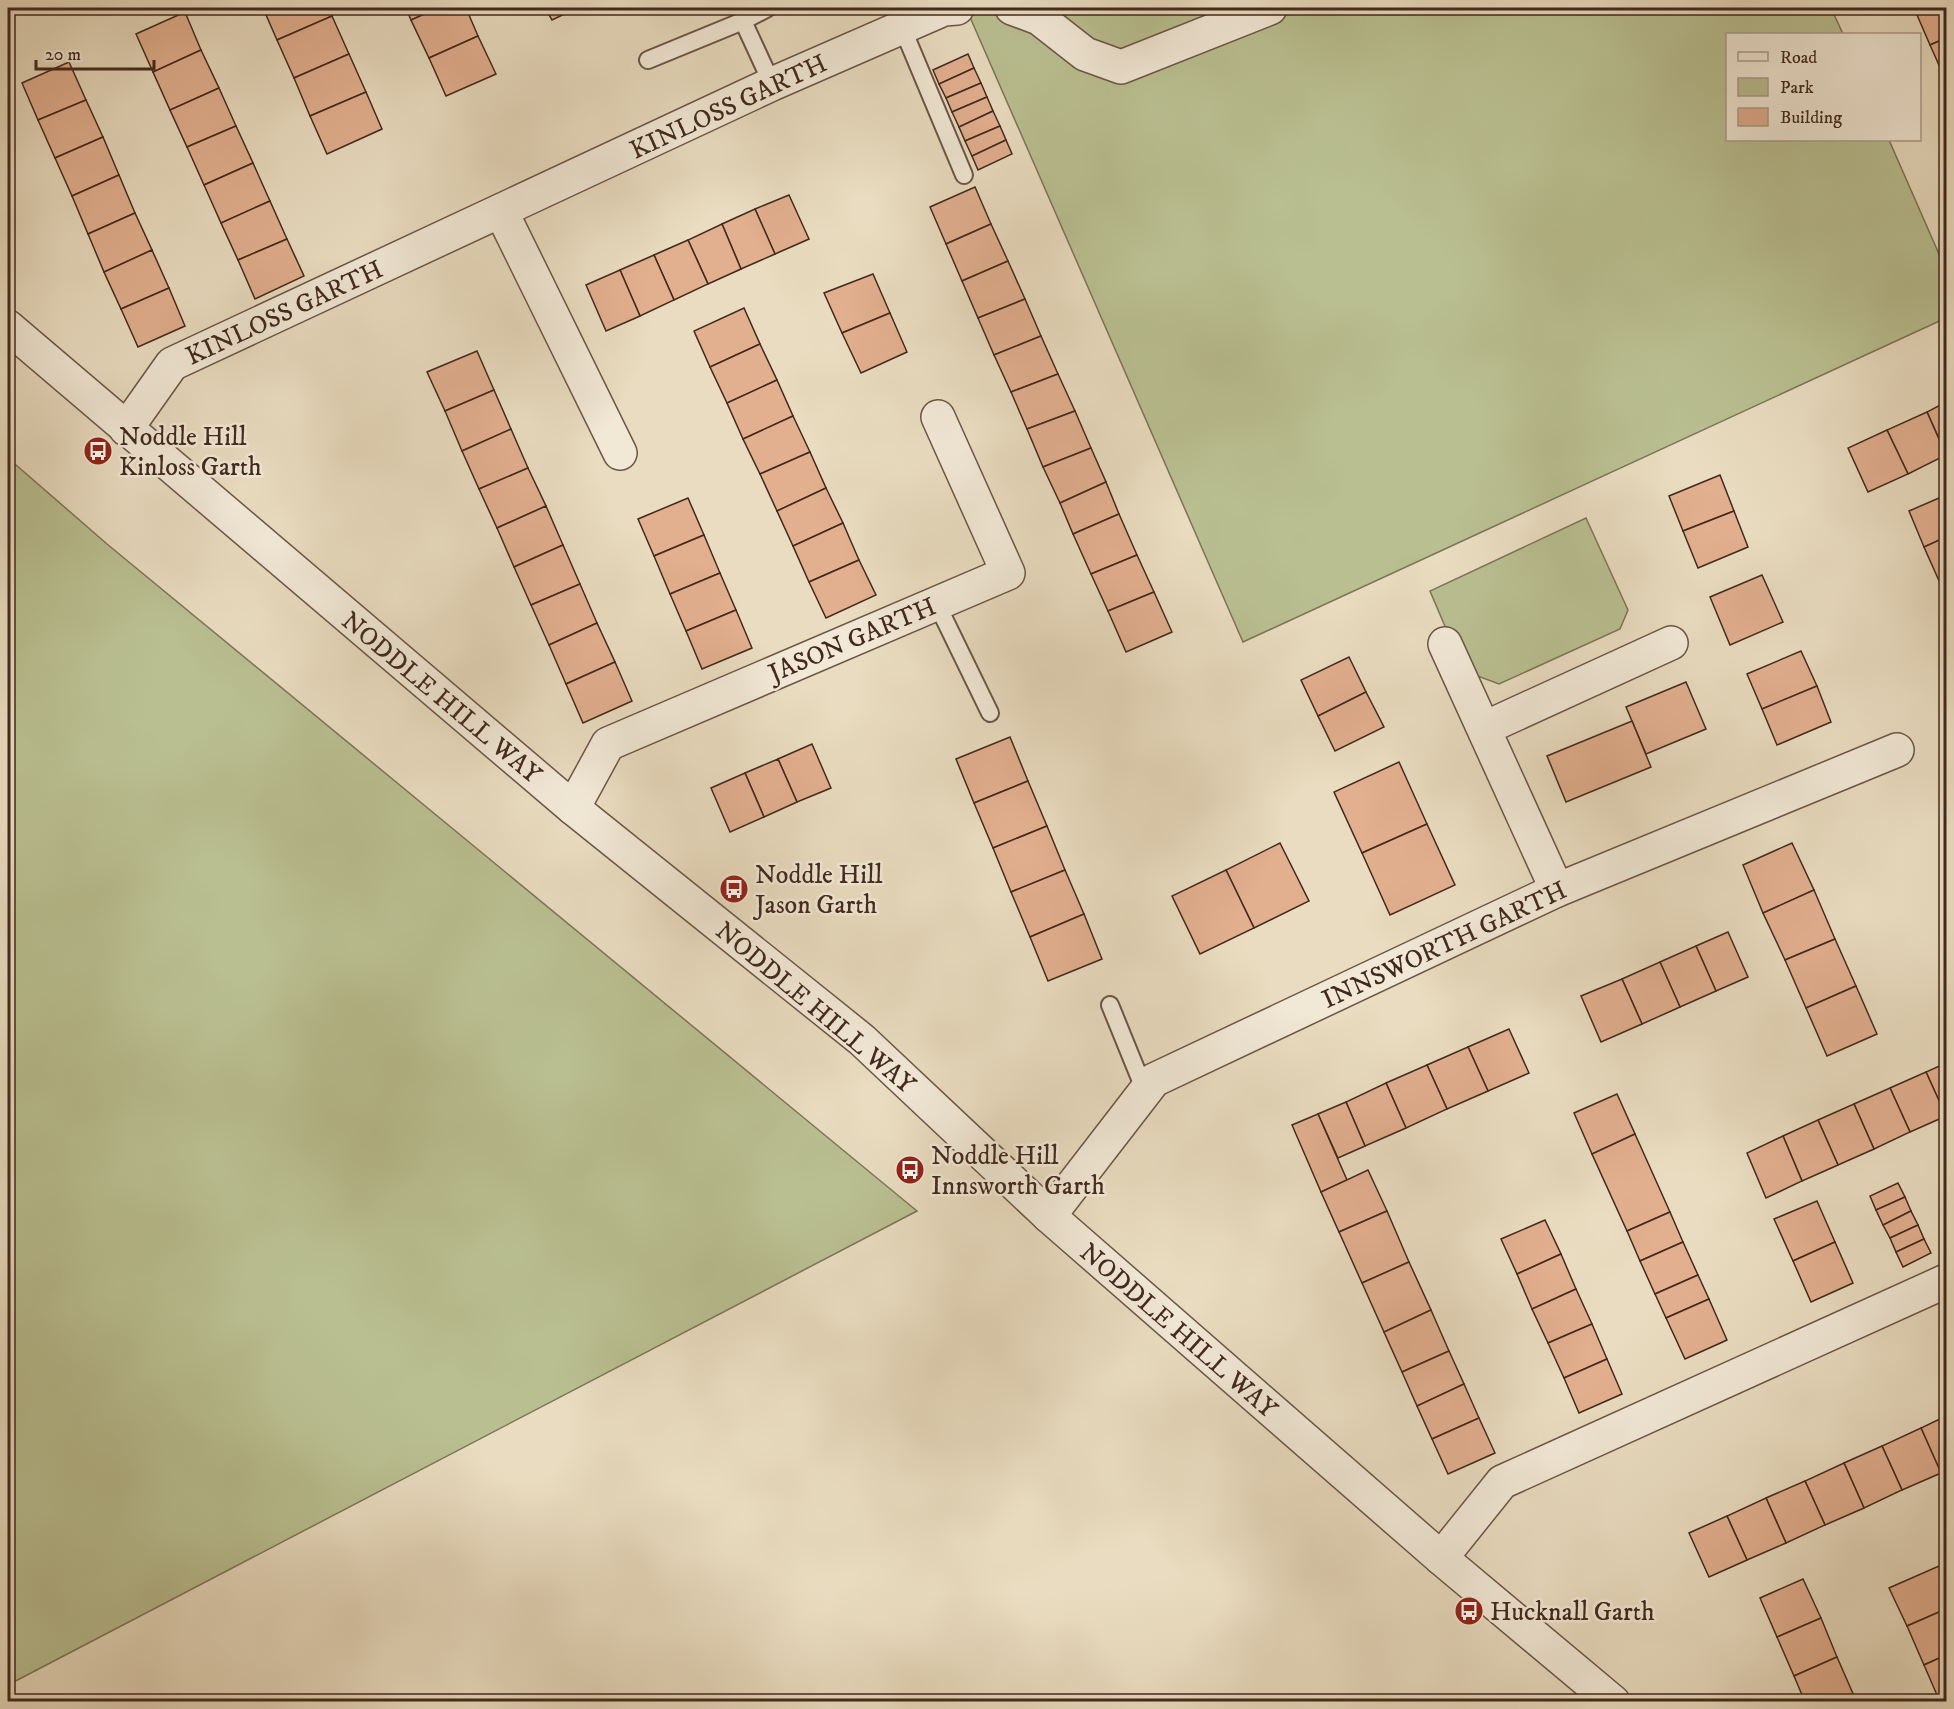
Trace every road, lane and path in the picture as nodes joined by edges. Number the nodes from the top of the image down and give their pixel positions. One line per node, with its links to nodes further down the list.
1 (768, 8): 5 (lane)
2 (957, 8): 6 (street, KINLOSS GARTH)
3 (1012, 8): 4 (street)
4 (1270, 8)
5 (743, 21): 7 (lane); 8 (lane)
6 (902, 27): 8 (street, KINLOSS GARTH); 9 (lane)
7 (648, 60)
8 (772, 84): 10 (street, KINLOSS GARTH)
9 (964, 175)
10 (501, 211): 13 (street, KINLOSS GARTH); 14 (street)
11 (8, 327): 13 (street, NODDLE HILL WAY)
12 (938, 417): 15 (street, JASON GARTH)
13 (126, 429): 21 (street, NODDLE HILL WAY)
14 (620, 453)
15 (936, 602): 18 (lane); 21 (street, JASON GARTH)
16 (1671, 643): 19 (street)
17 (1445, 644): 19 (street)
18 (990, 713)
19 (1485, 728): 22 (street)
20 (1897, 750): 22 (street, INNSWORTH GARTH)
21 (573, 808): 25 (street, NODDLE HILL WAY)
22 (1557, 890): 24 (street, INNSWORTH GARTH)
23 (1110, 1005): 24 (lane)
24 (1146, 1091): 25 (street, INNSWORTH GARTH)
25 (1049, 1216): 27 (street, NODDLE HILL WAY)
26 (1947, 1281): 27 (street)
27 (1441, 1558): 28 (street, NODDLE HILL WAY)
28 (1613, 1701)

